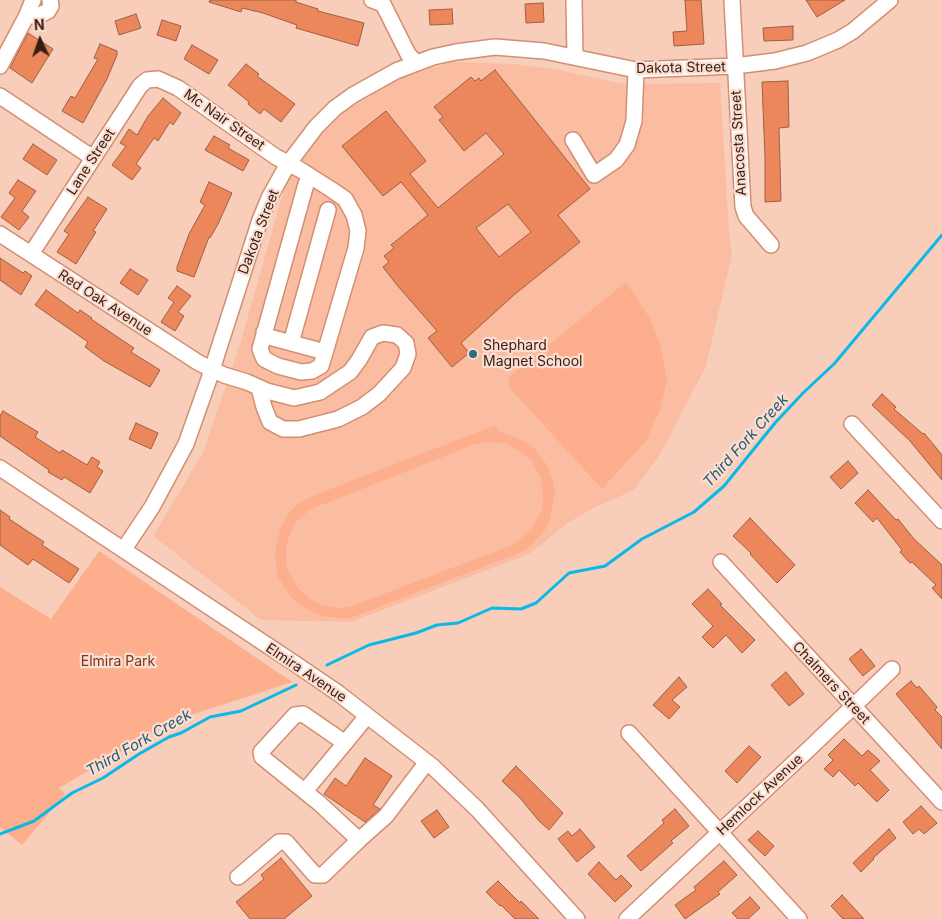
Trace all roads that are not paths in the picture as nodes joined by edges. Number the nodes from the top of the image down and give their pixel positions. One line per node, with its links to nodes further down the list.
1 (33, 0): 7 (street)
2 (50, 0): 7 (street)
3 (574, 0): 8 (street)
4 (732, 0): 11 (street, Anacosta Street)
5 (890, 0): 11 (street, Dakota Street)
6 (380, 1): 9 (street)
7 (26, 17): 10 (street)
8 (575, 57): 9 (street, Dakota Street); 12 (street, Dakota Street)
9 (416, 64): 17 (street, Dakota Street)
10 (0, 66)
11 (735, 66): 12 (street, Dakota Street); 21 (street, Anacosta Street)
12 (636, 70): 15 (street)
13 (158, 79): 16 (street, Lane Street); 17 (street, Mc Nair Street)
14 (0, 96): 16 (street)
15 (573, 140)
16 (93, 158): 22 (street, Lane Street)
17 (288, 164): 18 (street, Mc Nair Street); 26 (street, Dakota Street)
18 (311, 177): 23 (street); 25 (street, Mc Nair Street)
19 (328, 210): 24 (street)
20 (0, 234): 22 (street, Red Oak Avenue)
21 (771, 245)
22 (31, 254): 26 (street, Red Oak Avenue)
23 (264, 332): 24 (street); 25 (street)
24 (291, 343): 25 (street)
25 (326, 352)
26 (212, 370): 27 (street, Red Oak Avenue); 31 (street, Dakota Street)
27 (259, 388): 27 (street, Red Oak Avenue)
28 (852, 424): 30 (street)
29 (0, 468): 31 (street, Elmira Avenue)
30 (942, 521)
31 (124, 549): 35 (street, Elmira Avenue)
32 (721, 562): 34 (street, Chalmers Street)
33 (892, 669): 34 (street, Hemlock Avenue)
34 (853, 706): 40 (street, Chalmers Street); 41 (street, Hemlock Avenue)
35 (367, 716): 37 (street); 38 (street, Elmira Avenue)
36 (629, 733): 41 (street)
37 (345, 744): 39 (street); 39 (street)
38 (427, 762): 42 (street); 44 (street, Elmira Avenue)
39 (305, 791): 42 (street)
40 (942, 802)
41 (720, 832): 45 (street, Hemlock Avenue); 46 (street)
42 (359, 840): 43 (street)
43 (238, 877)
44 (577, 919)
45 (627, 919)
46 (799, 919)

